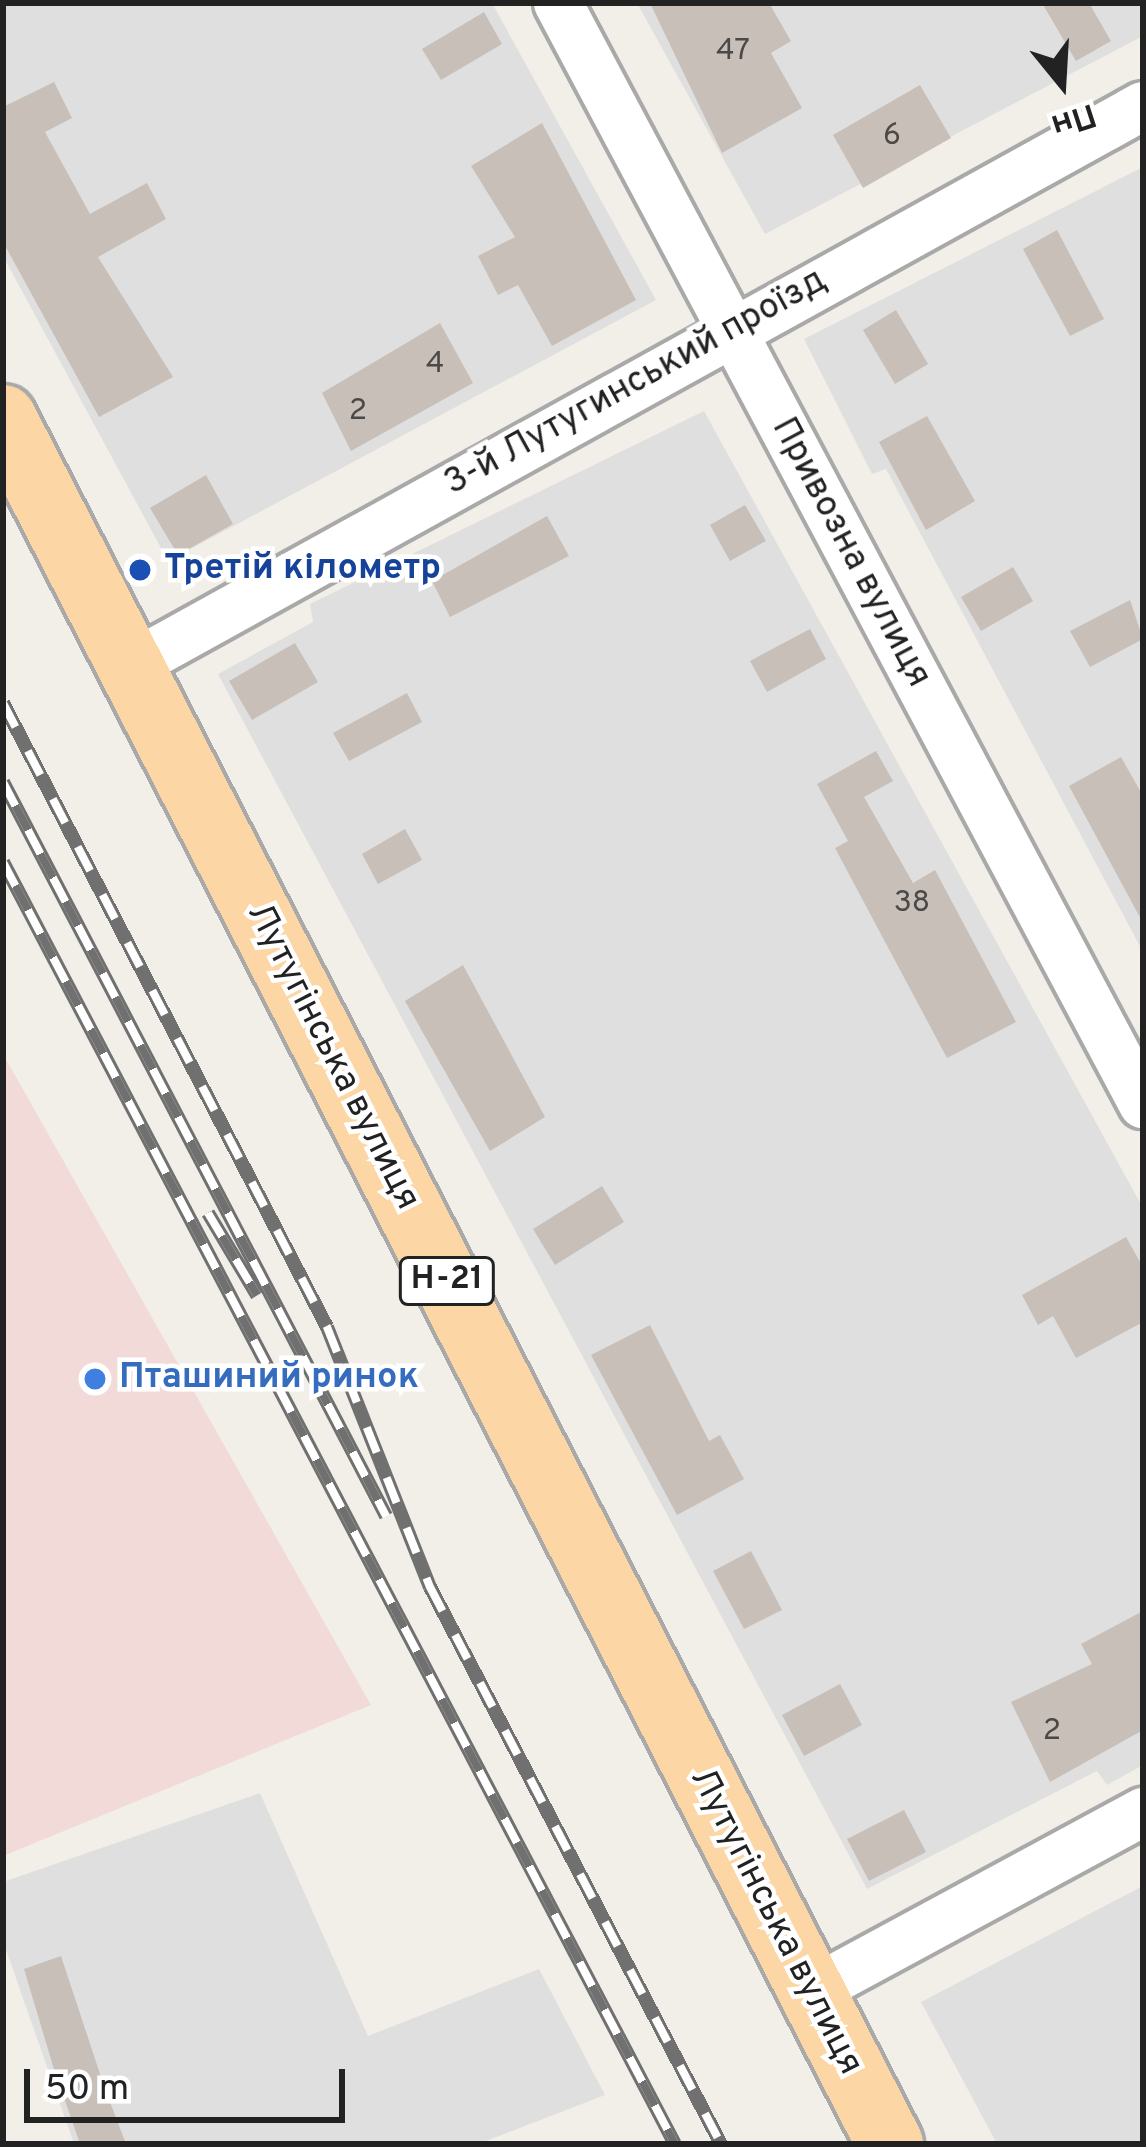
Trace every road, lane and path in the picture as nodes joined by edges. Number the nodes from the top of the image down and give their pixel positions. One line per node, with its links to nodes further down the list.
1 (558, 3): 3 (street, Привозна вулиця)
2 (1143, 106): 3 (street, 3-й Лутугинський проїзд)
3 (731, 329): 5 (street, 3-й Лутугинський проїзд); 6 (street, Привозна вулиця)
4 (3, 418): 5 (main road, Лутугінська вулиця / Н-21)
5 (132, 664): 8 (main road, Лутугінська вулиця / Н-21)
6 (1143, 1104)
7 (1143, 1813): 8 (street)
8 (809, 1991): 9 (main road, Лутугінська вулиця / Н-21)
9 (890, 2144)

